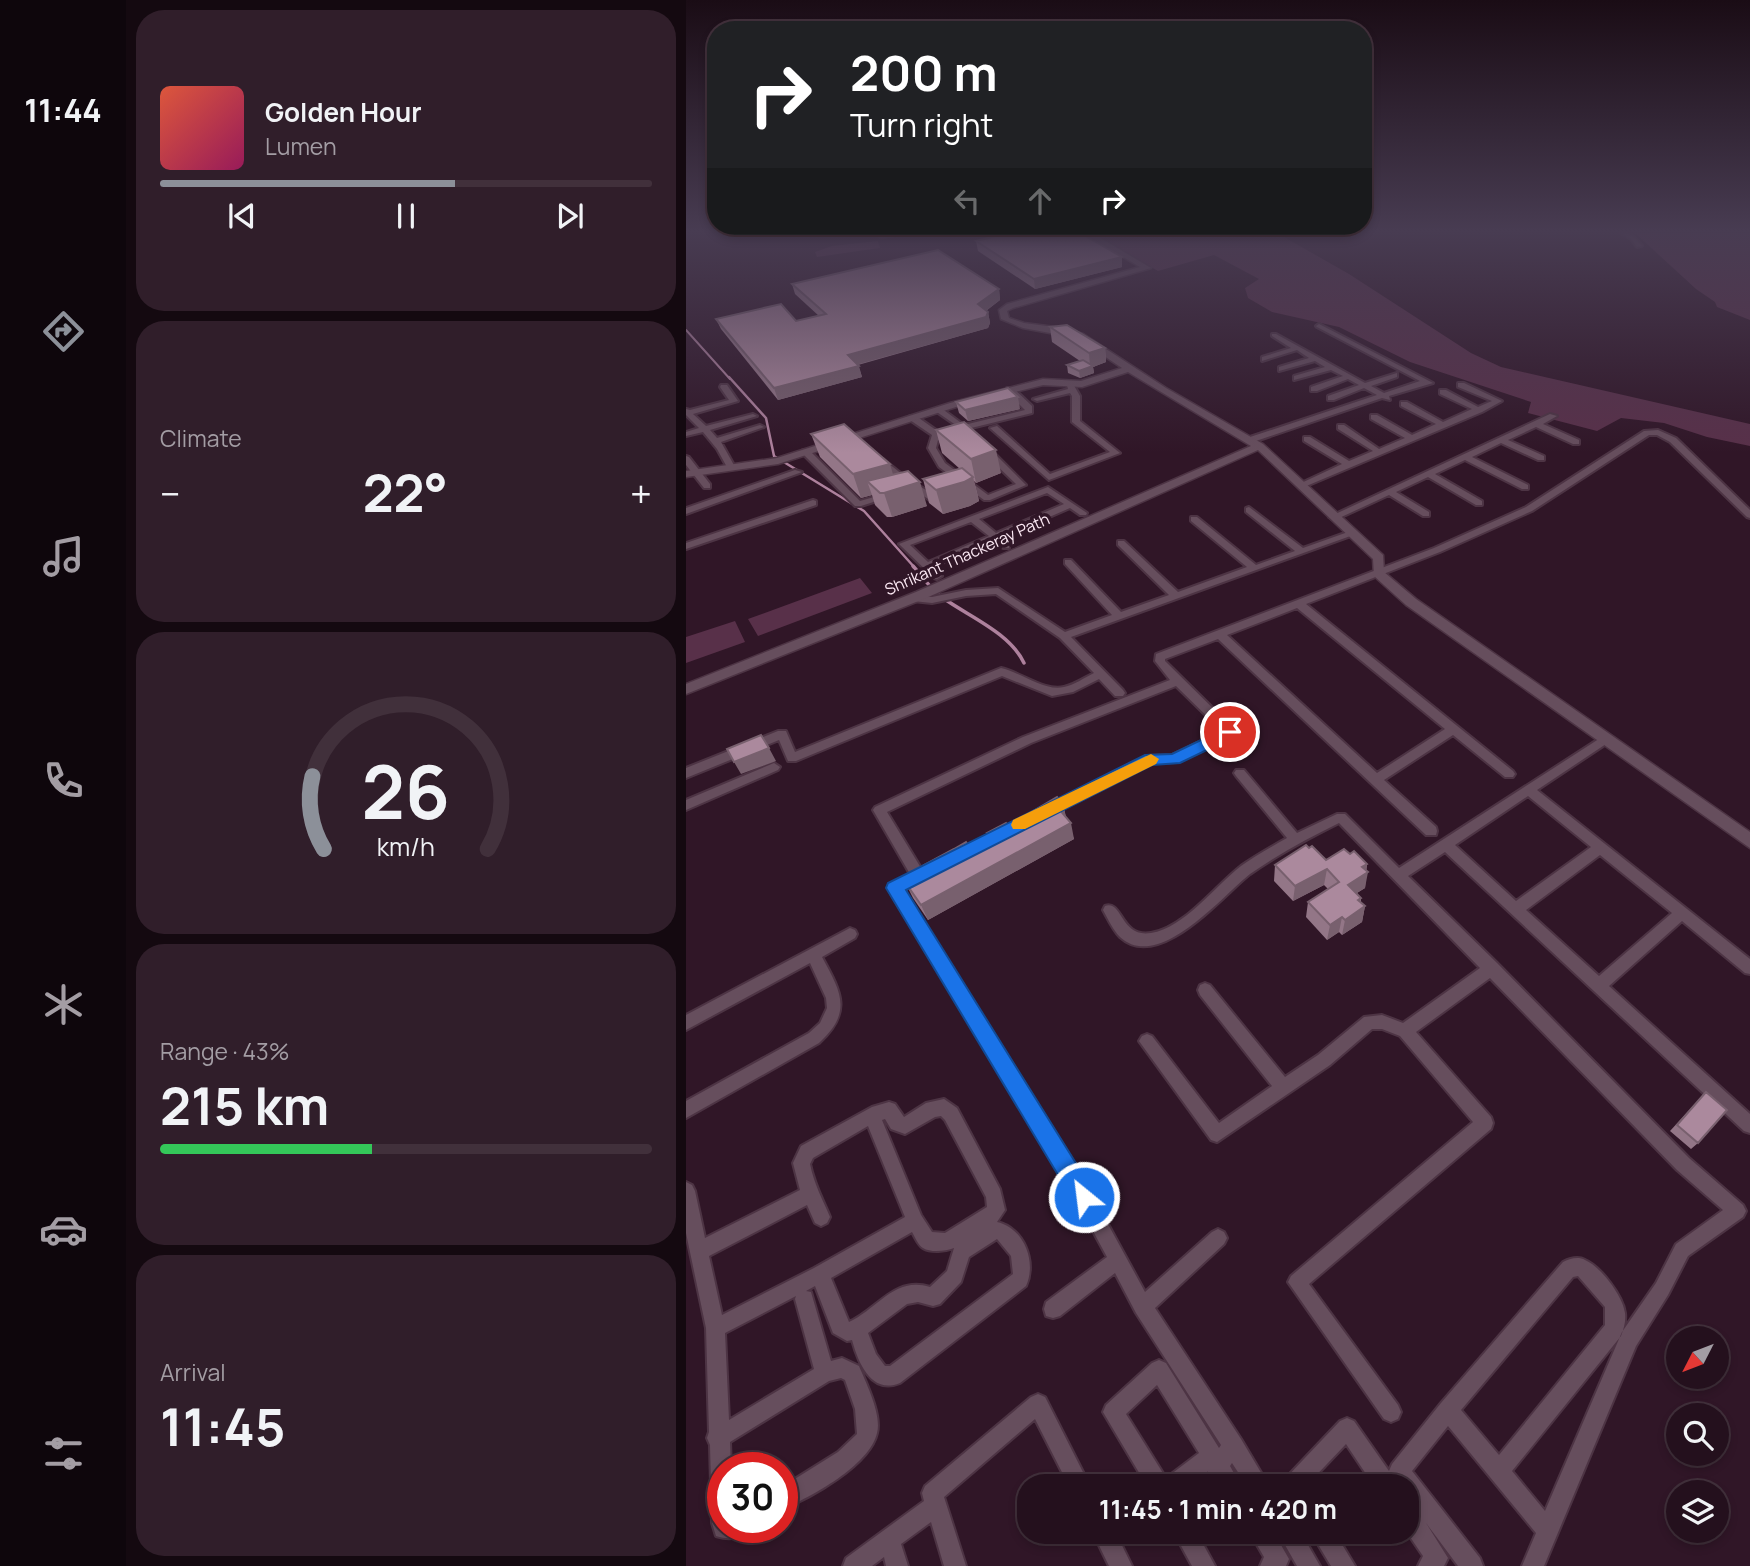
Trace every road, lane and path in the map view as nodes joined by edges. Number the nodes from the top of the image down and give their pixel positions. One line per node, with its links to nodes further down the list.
1 (1010, 306): 8 (street)
2 (1319, 326): 21 (street)
3 (1274, 335): 4 (street)
4 (1297, 348): 5 (street); 6 (street)
5 (1315, 358): 7 (street); 9 (street)
6 (1265, 359)
7 (1331, 367): 11 (street); 12 (street)
8 (1130, 368): 16 (street); 49 (street)
9 (1282, 369)
10 (1394, 375): 14 (street)
11 (1349, 377): 14 (street); 17 (street)
12 (1297, 378)
13 (1461, 385): 25 (street)
14 (1365, 386): 20 (street); 21 (street)
15 (724, 387): 26 (street)
16 (1071, 387): 18 (street); 22 (street); 37 (street)
17 (1314, 389)
18 (1010, 390): 24 (street); 34 (street)
19 (1443, 392): 25 (street)
20 (1331, 398)
21 (1387, 398): 31 (street); 39 (street)
22 (1037, 399)
23 (1404, 404): 33 (street)
24 (938, 410): 30 (street); 34 (street)
25 (1479, 410): 33 (street)
26 (687, 412): 38 (street)
27 (753, 416): 38 (street)
28 (1553, 416): 32 (street)
29 (1374, 417): 43 (street)
30 (913, 418): 40 (street); 42 (street)
31 (1300, 424): 39 (street); 49 (street)
32 (1536, 424): 46 (street); 48 (street)
33 (1443, 425): 43 (street)
34 (959, 426): 40 (street)
35 (760, 427): 45 (street)
36 (1341, 427): 52 (street)
37 (993, 428)
38 (703, 429): 41 (street); 45 (street)
39 (1309, 429): 49 (street)
40 (934, 432): 47 (street); 65 (street)
41 (686, 435)
42 (853, 437): 51 (street); 64 (street)
43 (1411, 438): 52 (street)
44 (1307, 439): 56 (street)
45 (718, 440): 57 (street)
46 (1502, 440): 53 (street); 54 (street)
47 (964, 442)
48 (1576, 442)
49 (1250, 444): 61 (street); 72 (street, Shrikant Thackeray Path); 87 (street, Shrikant Thackeray Path)
50 (984, 448): 65 (street)
51 (806, 452): 57 (street); 64 (street)
52 (1380, 452): 56 (street)
53 (1466, 457): 60 (street); 63 (street)
54 (1541, 458)
55 (686, 459): 58 (street)
56 (1349, 465): 61 (street)
57 (730, 467): 58 (street)
58 (691, 472): 62 (street)
59 (798, 472): 71 (street)
60 (1429, 474): 66 (street); 68 (street)
61 (1301, 485): 75 (street)
62 (706, 486)
63 (1525, 487)
64 (915, 489): 65 (street)
65 (960, 489)
66 (1390, 492): 73 (street); 75 (street)
67 (813, 503): 81 (street)
68 (1479, 503)
69 (1070, 505): 72 (street); 76 (street); 79 (street)
70 (1248, 510): 83 (street)
71 (686, 511)
72 (1083, 513): 82 (street, Shrikant Thackeray Path)
73 (1426, 514)
74 (1750, 515): 86 (street)
75 (1334, 517): 78 (street)
76 (972, 518): 79 (street); 87 (street)
77 (1194, 519): 85 (street)
78 (1351, 534): 83 (street); 86 (street)
79 (995, 538): 82 (street); 87 (street)
80 (1122, 543): 89 (street)
81 (686, 546)
82 (1006, 546): 87 (street, Shrikant Thackeray Path)
83 (1301, 551): 85 (street)
84 (1068, 562): 91 (street)
85 (1254, 568): 89 (street)
86 (1378, 573): 90 (street); 100 (street)
87 (934, 577): 88 (street, Shrikant Thackeray Path)
88 (916, 594): 93 (street); 95 (street, Shrikant Thackeray Path); 97 (street, Shrikant Thackeray Path)
89 (1176, 596): 91 (street)
90 (1298, 603): 92 (street); 99 (street)
91 (1118, 615): 93 (street)
92 (1219, 634): 96 (street); 105 (street)
93 (1064, 636): 94 (street)
94 (1101, 674): 98 (street); 102 (street)
95 (686, 677)
96 (1178, 681): 108 (street); 115 (street)
97 (686, 689)
98 (1119, 694)
99 (1454, 729): 104 (street); 105 (street)
100 (1605, 738): 106 (street); 111 (street)
101 (774, 767): 107 (street)
102 (686, 773)
103 (1240, 774): 110 (street)
104 (1509, 774)
105 (1376, 780): 109 (street)
106 (1528, 789): 112 (street); 113 (street)
107 (686, 806)
108 (1040, 814)
109 (1431, 831)
110 (1295, 839): 116 (street); 118 (street)
111 (1750, 841)
112 (1446, 845): 116 (street); 117 (street)
113 (1601, 848): 117 (street); 119 (street)
114 (955, 857): 115 (street)
115 (918, 875): 139 (street)
116 (1399, 875): 122 (street)
117 (1516, 909): 124 (street)
118 (1110, 910)
119 (1682, 913): 123 (street); 124 (street)
120 (850, 934): 121 (street)
121 (813, 954): 126 (street); 130 (street)
122 (1492, 968): 127 (street); 160 (street)
123 (1750, 968)
124 (1599, 985): 132 (street)
125 (1205, 990): 129 (street)
126 (686, 1023)
127 (1405, 1031): 129 (street); 148 (street)
128 (1147, 1041): 129 (street)
129 (1283, 1087)
130 (686, 1110)
131 (872, 1115): 134 (street); 136 (street); 136 (street)
132 (1750, 1125)
133 (686, 1191): 138 (street)
134 (812, 1193): 135 (street); 138 (street)
135 (821, 1217)
136 (915, 1221): 140 (street)
137 (1218, 1238): 142 (street)
138 (699, 1251): 144 (street)
139 (1116, 1260): 142 (street); 143 (street)
140 (820, 1274): 144 (street); 145 (street)
141 (804, 1298): 146 (street)
142 (1143, 1306): 151 (street)
143 (1052, 1309)
144 (715, 1328): 149 (street)
145 (858, 1330): 145 (street)
146 (825, 1373): 149 (street); 158 (street)
147 (1448, 1410): 152 (street); 152 (street); 177 (street)
148 (1391, 1412)
149 (717, 1438): 150 (street)
150 (718, 1452)
151 (1222, 1468): 154 (street); 155 (street)
152 (1499, 1471): 160 (street)
153 (1074, 1474): 159 (street)
154 (1152, 1474)
155 (1188, 1474)
156 (1303, 1474): 157 (street)
157 (1379, 1474)
158 (798, 1489)
159 (936, 1505): 162 (street); 170 (street)
160 (1548, 1531): 178 (street)
161 (1419, 1532): 176 (street)
162 (889, 1539): 168 (street); 169 (street)
163 (1110, 1544): 171 (street)
164 (1191, 1544): 172 (street)
165 (1268, 1544): 173 (street)
166 (1296, 1544): 174 (street)
167 (1330, 1544): 175 (street)
168 (854, 1566)
169 (897, 1566)
170 (955, 1566)
171 (1121, 1566)
172 (1204, 1566)
173 (1271, 1566)
174 (1309, 1566)
175 (1344, 1566)
176 (1429, 1566)
177 (1472, 1566)
178 (1533, 1566)

